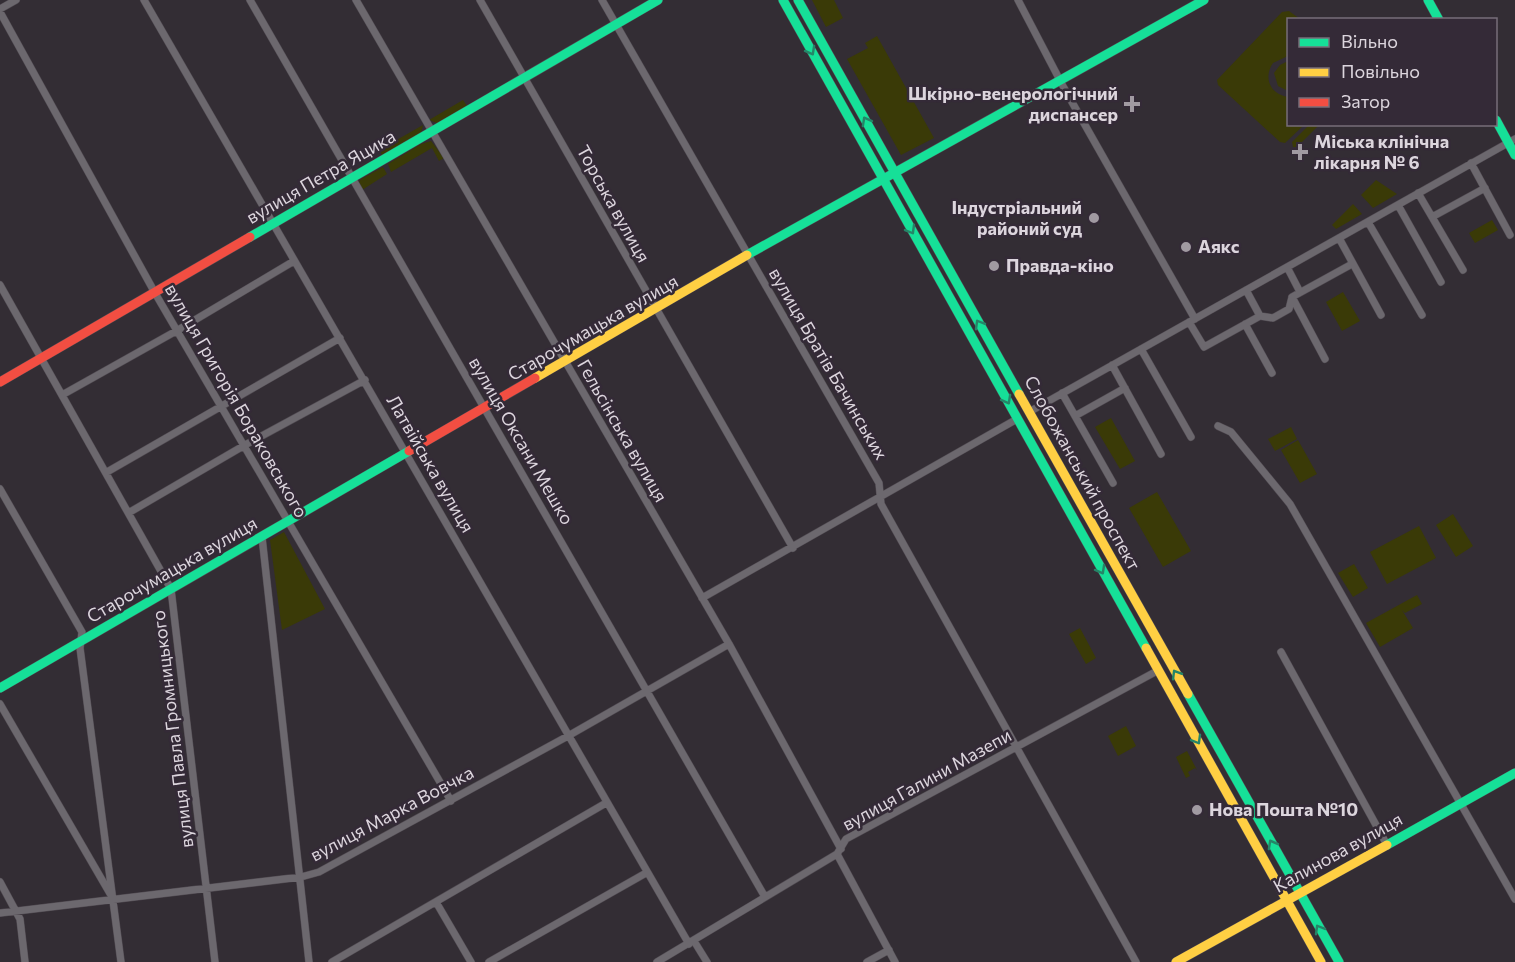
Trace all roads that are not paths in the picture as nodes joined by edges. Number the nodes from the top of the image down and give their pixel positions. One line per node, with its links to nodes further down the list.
1 (16, 0): 13 (street)
2 (144, 0): 31 (street, Латвійська вулиця)
3 (250, 0): 24 (street, вулиця Оксани Мешко)
4 (356, 0): 19 (street, Гельсінська вулиця)
5 (480, 0): 16 (street, Торська вулиця)
6 (602, 0): 15 (street, вулиця Братів Бачинських)
7 (658, 0): 15 (street, вулиця Петра Яцика)
8 (783, 0): 25 (street, Слобожанський проспект, one-way to 25)
9 (798, 0): 23 (street, Слобожанський проспект, one-way to 9)
10 (1018, 0): 17 (street)
11 (1204, 0): 17 (street, Старочумацька вулиця)
12 (1428, 0): 14 (street)
13 (0, 11): 43 (street, вулиця Григорія Бораковського)
14 (1438, 18)
15 (616, 24): 16 (street, вулиця Петра Яцика); 34 (street, вулиця Братів Бачинських)
16 (525, 78): 19 (street, вулиця Петра Яцика); 45 (street, Торська вулиця)
17 (1061, 79): 23 (street, Старочумацька вулиця); 49 (street)
18 (1497, 121): 20 (street)
19 (432, 132): 24 (street, вулиця Петра Яцика); 56 (street, Гельсінська вулиця)
20 (1511, 141): 21 (street); 22 (street)
21 (1515, 155)
22 (1471, 163): 26 (street); 27 (street)
23 (894, 173): 25 (street, Старочумацька вулиця); 66 (street, Слобожанський проспект, one-way to 23)
24 (351, 178): 31 (street, вулиця Петра Яцика); 65 (street, вулиця Оксани Мешко)
25 (882, 179): 34 (street, Старочумацька вулиця); 68 (street, Слобожанський проспект, one-way to 68)
26 (1485, 188): 29 (street); 32 (street)
27 (1418, 193): 28 (street); 29 (street)
28 (1398, 205): 30 (street); 39 (street)
29 (1432, 217): 38 (street)
30 (1368, 222): 33 (street); 47 (street)
31 (273, 224): 35 (street, Латвійська вулиця); 43 (street, вулиця Петра Яцика)
32 (1510, 235)
33 (1339, 238): 36 (street); 37 (street)
34 (748, 256): 45 (street, Старочумацька вулиця); 77 (street, вулиця Братів Бачинських)
35 (294, 261): 51 (street); 52 (street, Латвійська вулиця)
36 (1352, 264): 42 (street); 46 (street)
37 (1287, 267): 41 (street); 42 (street)
38 (1463, 270)
39 (1441, 282)
40 (0, 285): 54 (street, вулиця Павла Громницького)
41 (1246, 290): 48 (street); 49 (street)
42 (1300, 292): 44 (street)
43 (154, 293): 51 (street, вулиця Григорія Бораковського); 54 (street, вулиця Петра Яцика)
44 (1292, 297): 48 (street); 55 (street)
45 (656, 311): 56 (street, Старочумацька вулиця); 81 (street, Торська вулиця)
46 (1381, 315)
47 (1422, 315)
48 (1260, 316): 50 (street)
49 (1192, 320): 50 (street); 53 (street)
50 (1245, 324): 58 (street)
51 (178, 330): 63 (street); 64 (street, вулиця Григорія Бораковського)
52 (340, 338): 59 (street, Латвійська вулиця); 64 (street)
53 (1141, 349): 57 (street); 70 (street)
54 (42, 358): 60 (street, вулиця Петра Яцика); 63 (street, вулиця Павла Громницького)
55 (1325, 359)
56 (564, 363): 65 (street, Старочумацька вулиця); 83 (street, Гельсінська вулиця)
57 (1112, 365): 61 (street); 62 (street)
58 (1272, 374)
59 (365, 380): 71 (street); 72 (street, Латвійська вулиця)
60 (0, 382)
61 (1125, 388): 67 (street); 73 (street)
62 (1062, 393): 66 (street); 67 (street)
63 (62, 395): 74 (street, вулиця Павла Громницького)
64 (220, 405): 71 (street, вулиця Григорія Бораковського); 74 (street)
65 (486, 408): 72 (street, Старочумацька вулиця); 89 (street, вулиця Оксани Мешко)
66 (1029, 412): 103 (street, Слобожанський проспект, one-way to 66)
67 (1075, 416): 75 (street)
68 (1017, 419): 77 (street); 87 (street, Слобожанський проспект, one-way to 87)
69 (1218, 426): 96 (street)
70 (1191, 437)
71 (244, 445): 78 (street); 79 (street, вулиця Григорія Бораковського)
72 (407, 454): 79 (street, Старочумацька вулиця); 91 (street, Латвійська вулиця)
73 (1161, 454)
74 (107, 472): 78 (street, вулиця Павла Громницького)
75 (1113, 483)
76 (0, 489): 84 (street)
77 (882, 497): 81 (street); 92 (street, вулиця Братів Бачинських)
78 (130, 512): 82 (street, вулиця Павла Громницького)
79 (290, 521): 80 (street, Старочумацька вулиця); 94 (street, вулиця Григорія Бораковського)
80 (262, 537): 82 (street, Старочумацька вулиця); 100 (street)
81 (793, 548): 83 (street)
82 (171, 589): 84 (street, Старочумацька вулиця); 102 (street, вулиця Павла Громницького)
83 (702, 598): 85 (street, Гельсінська вулиця)
84 (83, 640): 88 (street, Старочумацька вулиця); 106 (street)
85 (729, 644): 89 (street, вулиця Марка Вовчка); 98 (street, Гельсінська вулиця)
86 (1281, 652): 97 (street)
87 (1157, 671): 92 (street, вулиця Галини Мазепи); 107 (street, Слобожанський проспект, one-way to 107)
88 (0, 688)
89 (646, 690): 91 (street, вулиця Марка Вовчка); 104 (street, вулиця Оксани Мешко)
90 (0, 704): 106 (street)
91 (568, 736): 94 (street, вулиця Марка Вовчка); 95 (street, Латвійська вулиця)
92 (1015, 748): 98 (street, вулиця Галини Мазепи); 124 (street, вулиця Братів Бачинських)
93 (1515, 773): 96 (street, Калинова вулиця)
94 (451, 801): 100 (street, вулиця Марка Вовчка)
95 (606, 803): 99 (street, Латвійська вулиця); 108 (street)
96 (1460, 804): 97 (street, Калинова вулиця); 105 (street)
97 (1388, 846): 103 (street, Калинова вулиця)
98 (839, 851): 104 (street, вулиця Галини Мазепи); 112 (street, Гельсінська вулиця)
99 (646, 873): 111 (street, Латвійська вулиця); 119 (street)
100 (302, 877): 102 (street, вулиця Марка Вовчка); 116 (street)
101 (0, 882): 109 (street)
102 (206, 888): 106 (street, вулиця Марка Вовчка); 115 (street, вулиця Павла Громницького)
103 (1300, 895): 107 (street, Калинова вулиця); 127 (street, Слобожанський проспект, one-way to 103)
104 (765, 897): 111 (street, вулиця Галини Мазепи)
105 (1515, 899)
106 (113, 900): 109 (street, вулиця Марка Вовчка); 114 (street)
107 (1286, 900): 125 (street, Калинова вулиця); 126 (street, Слобожанський проспект)
108 (436, 902): 117 (street); 118 (street)
109 (16, 911): 110 (street, вулиця Марка Вовчка); 113 (street)
110 (0, 913)
111 (692, 942): 120 (street, вулиця Галини Мазепи); 121 (street, Латвійська вулиця)
112 (889, 950): 122 (street); 123 (street, Гельсінська вулиця)
113 (25, 962)
114 (121, 962)
115 (215, 962)
116 (309, 962)
117 (332, 962)
118 (471, 962)
119 (489, 962)
120 (657, 962)
121 (707, 962)
122 (867, 962)
123 (896, 962)
124 (1136, 962)
125 (1176, 962)
126 (1321, 962)
127 (1339, 962)

